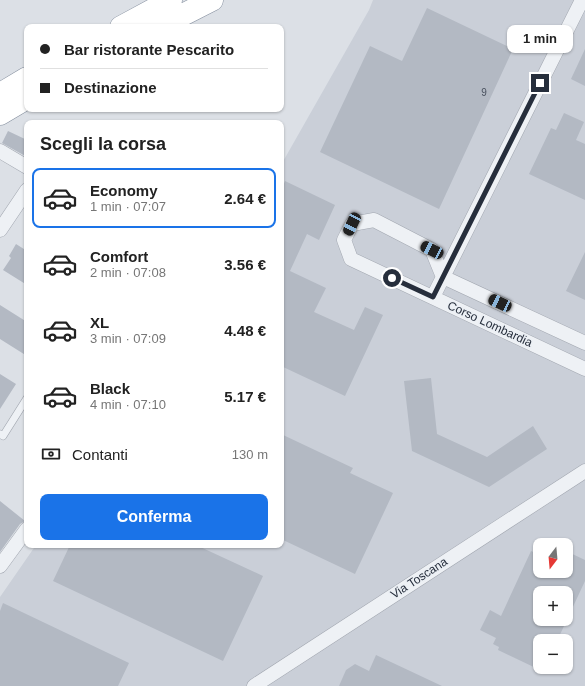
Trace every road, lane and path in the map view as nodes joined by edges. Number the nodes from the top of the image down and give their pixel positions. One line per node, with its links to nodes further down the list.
1 (171, 0): 4 (highway)
2 (212, 0): 5 (highway)
3 (582, 0): 14 (street)
4 (127, 24)
5 (165, 24)
6 (24, 80): 7 (highway)
7 (0, 94)
8 (24, 100): 9 (highway)
9 (0, 114)
10 (0, 151): 11 (street)
11 (24, 165)
12 (24, 194): 13 (street)
13 (0, 230)
14 (443, 277): 15 (street); 15 (street, Corso Lombardia); 16 (street, Corso Lombardia)
15 (433, 297): 17 (street, Corso Lombardia)
16 (585, 343)
17 (585, 369)
18 (24, 403): 19 (lane)
19 (0, 434)
20 (585, 471): 23 (street, Via Toscana)
21 (24, 533): 22 (street)
22 (0, 566)
23 (254, 686)

